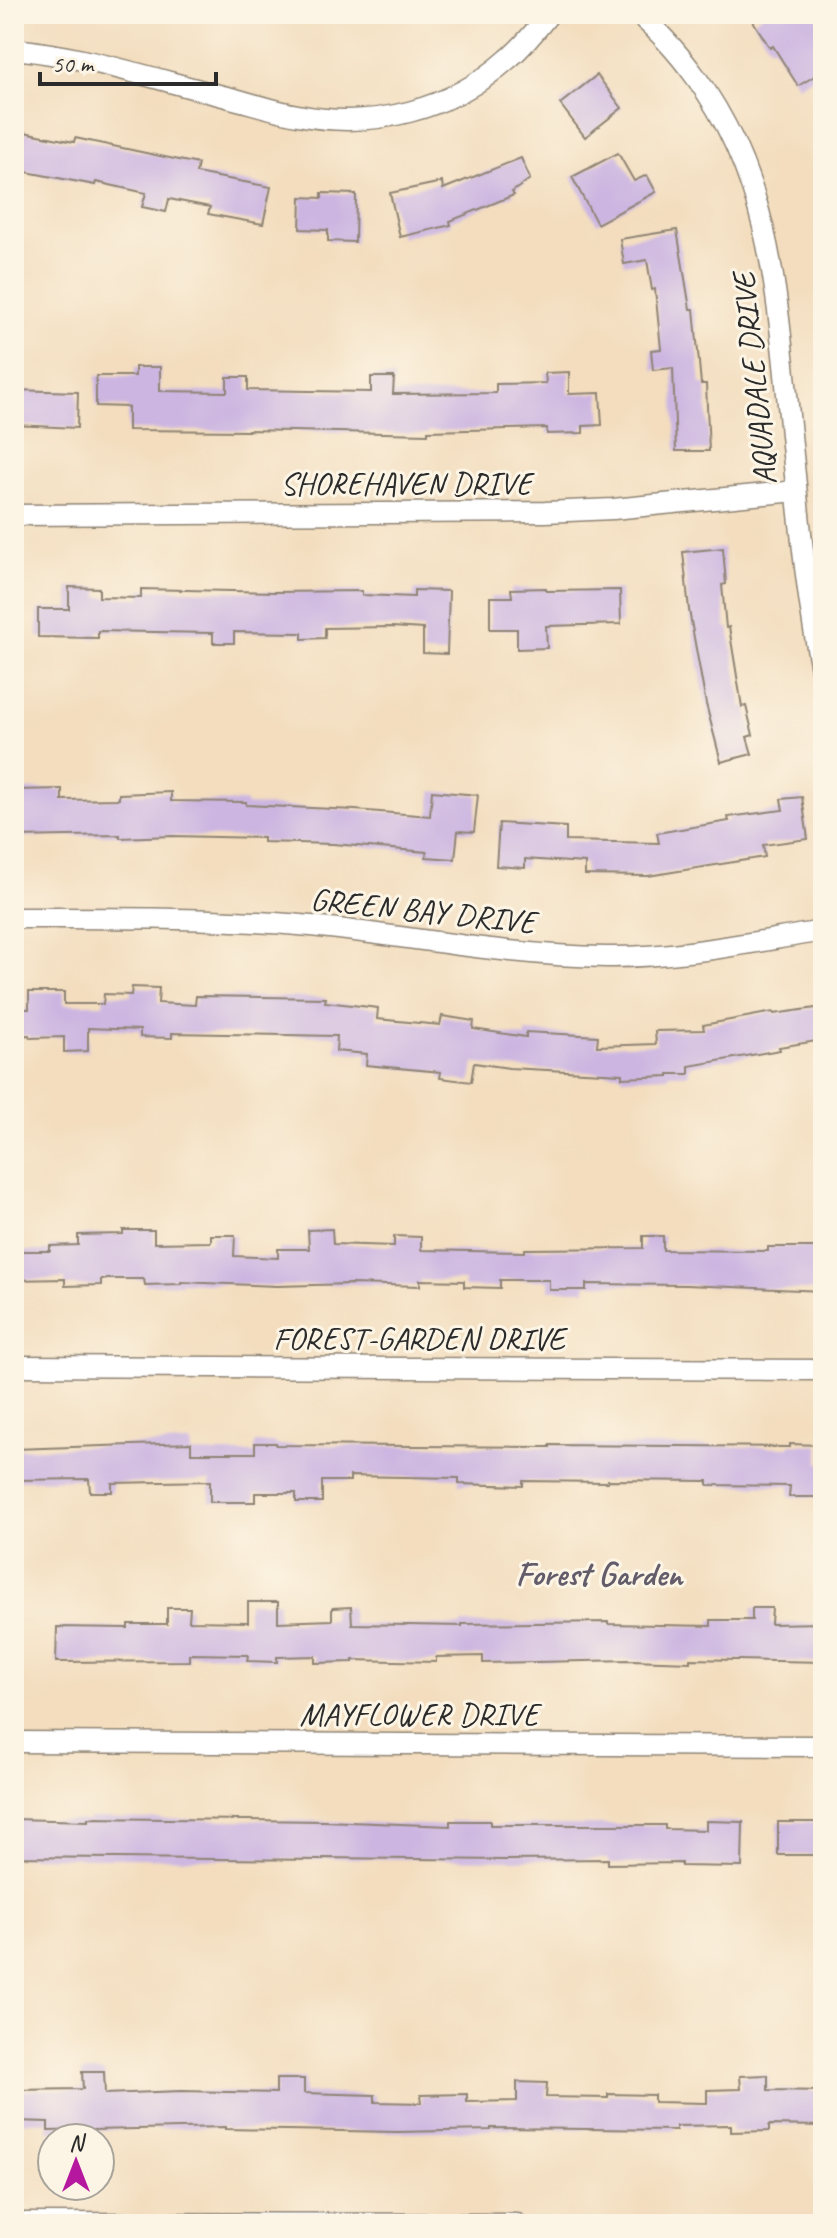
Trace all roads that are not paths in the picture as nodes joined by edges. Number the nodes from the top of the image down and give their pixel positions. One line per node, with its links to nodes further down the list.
1 (549, 14): 3 (street)
2 (638, 14): 4 (street, AQUADALE DRIVE)
3 (14, 49)
4 (796, 491): 5 (street, SHOREHAVEN DRIVE); 6 (street, AQUADALE DRIVE)
5 (14, 515)
6 (823, 679)
7 (14, 918): 8 (street, GREEN BAY DRIVE)
8 (823, 931)
9 (14, 1366): 10 (street, FOREST-GARDEN DRIVE)
10 (823, 1370)
11 (14, 1742): 12 (street, MAYFLOWER DRIVE)
12 (823, 1746)
13 (14, 2223): 14 (street)
14 (517, 2224)

